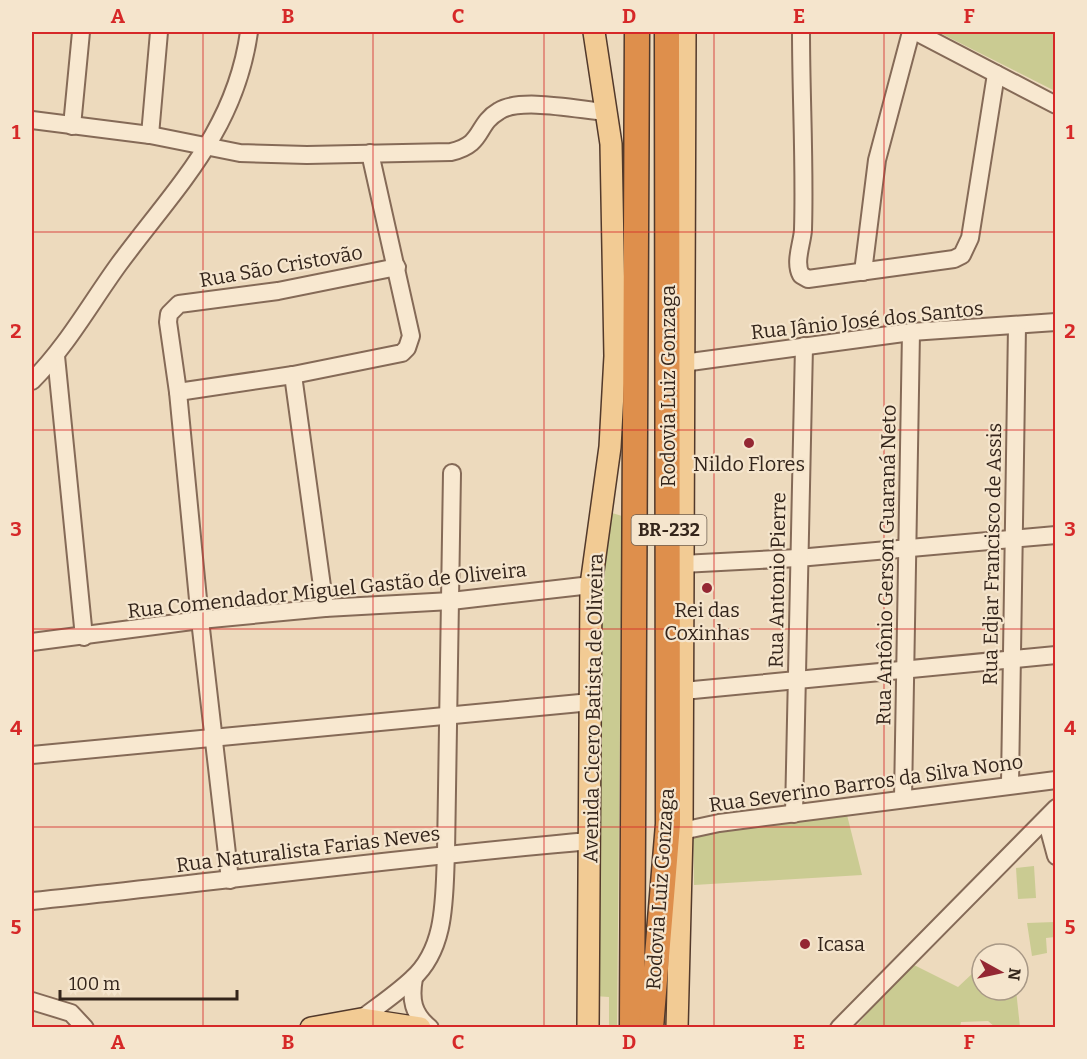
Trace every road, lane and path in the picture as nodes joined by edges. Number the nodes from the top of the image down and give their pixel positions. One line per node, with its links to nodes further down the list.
1 (81, 32): 15 (street)
2 (159, 32): 16 (street)
3 (249, 32): 17 (street)
4 (594, 32): 13 (main road, Avenida Cicero Batista de Oliveira)
5 (637, 32): 70 (highway, Rodovia Luiz Gonzaga / BR-232)
6 (667, 32): 71 (highway, Rodovia Luiz Gonzaga / BR-232)
7 (685, 32): 26 (main road)
8 (801, 32): 20 (street)
9 (910, 32): 20 (street)
10 (916, 32): 11 (street)
11 (996, 74): 12 (street); 20 (street)
12 (1056, 105)
13 (606, 112): 18 (street); 36 (main road, Avenida Cicero Batista de Oliveira)
14 (32, 120): 15 (street)
15 (72, 126): 16 (street)
16 (150, 135): 17 (street)
17 (207, 146): 18 (street); 25 (street)
18 (370, 153): 19 (street)
19 (397, 267): 27 (street); 29 (street, Rua São Cristovão)
20 (863, 272)
21 (1056, 321): 22 (street, Rua Jânio José dos Santos)
22 (1017, 326): 23 (street, Rua Jânio José dos Santos); 32 (street, Rua Edjar Francisco de Assis)
23 (911, 332): 24 (street, Rua Jânio José dos Santos); 33 (street, Rua Antônio Gerson Guaraná Neto)
24 (804, 345): 26 (street, Rua Jânio José dos Santos); 34 (street, Rua Antonio Pierre)
25 (56, 356): 28 (street); 40 (street)
26 (683, 363): 35 (main road)
27 (293, 375): 29 (street); 38 (street)
28 (32, 381)
29 (178, 392): 39 (street)
30 (452, 473): 37 (street)
31 (1056, 535): 32 (street)
32 (1013, 538): 33 (street); 43 (street, Rua Edjar Francisco de Assis)
33 (907, 547): 34 (street); 44 (street, Rua Antônio Gerson Guaraná Neto)
34 (798, 558): 35 (street); 45 (street, Rua Antonio Pierre)
35 (682, 564): 46 (main road)
36 (591, 585): 37 (street, Rua Comendador Miguel Gastão de Oliveira); 47 (main road, Avenida Cicero Batista de Oliveira)
37 (451, 601): 38 (street, Rua Comendador Miguel Gastão de Oliveira); 48 (street)
38 (325, 608): 39 (street, Rua Comendador Miguel Gastão de Oliveira)
39 (200, 620): 40 (street, Rua Comendador Miguel Gastão de Oliveira); 49 (street)
40 (84, 637): 41 (street, Rua Comendador Miguel Gastão de Oliveira)
41 (32, 642)
42 (1056, 655): 43 (street)
43 (1011, 658): 44 (street); 52 (street, Rua Edjar Francisco de Assis)
44 (904, 669): 45 (street); 53 (street, Rua Antônio Gerson Guaraná Neto)
45 (797, 679): 46 (street); 54 (street, Rua Antonio Pierre)
46 (683, 691): 56 (main road)
47 (591, 702): 48 (street); 57 (main road, Avenida Cicero Batista de Oliveira)
48 (449, 715): 49 (street); 58 (street)
49 (215, 738): 50 (street); 60 (street)
50 (32, 755)
51 (1056, 780): 52 (street, Rua Severino Barros da Silva Nono)
52 (1010, 784): 53 (street, Rua Severino Barros da Silva Nono)
53 (903, 799): 54 (street, Rua Severino Barros da Silva Nono)
54 (794, 814): 56 (street, Rua Severino Barros da Silva Nono)
55 (1051, 814): 59 (street); 73 (street)
56 (682, 831): 72 (main road)
57 (590, 841): 58 (street, Rua Naturalista Farias Neves); 69 (main road, Avenida Cicero Batista de Oliveira)
58 (447, 853): 60 (street, Rua Naturalista Farias Neves); 62 (street)
59 (1056, 856)
60 (230, 880): 61 (street, Rua Naturalista Farias Neves)
61 (32, 901)
62 (414, 978): 64 (street); 68 (street)
63 (32, 1000): 65 (street)
64 (361, 1018): 66 (main road); 67 (main road)
65 (85, 1028)
66 (311, 1028)
67 (420, 1028)
68 (430, 1028)
69 (588, 1028)
70 (632, 1028)
71 (651, 1028)
72 (677, 1028)
73 (839, 1028)

